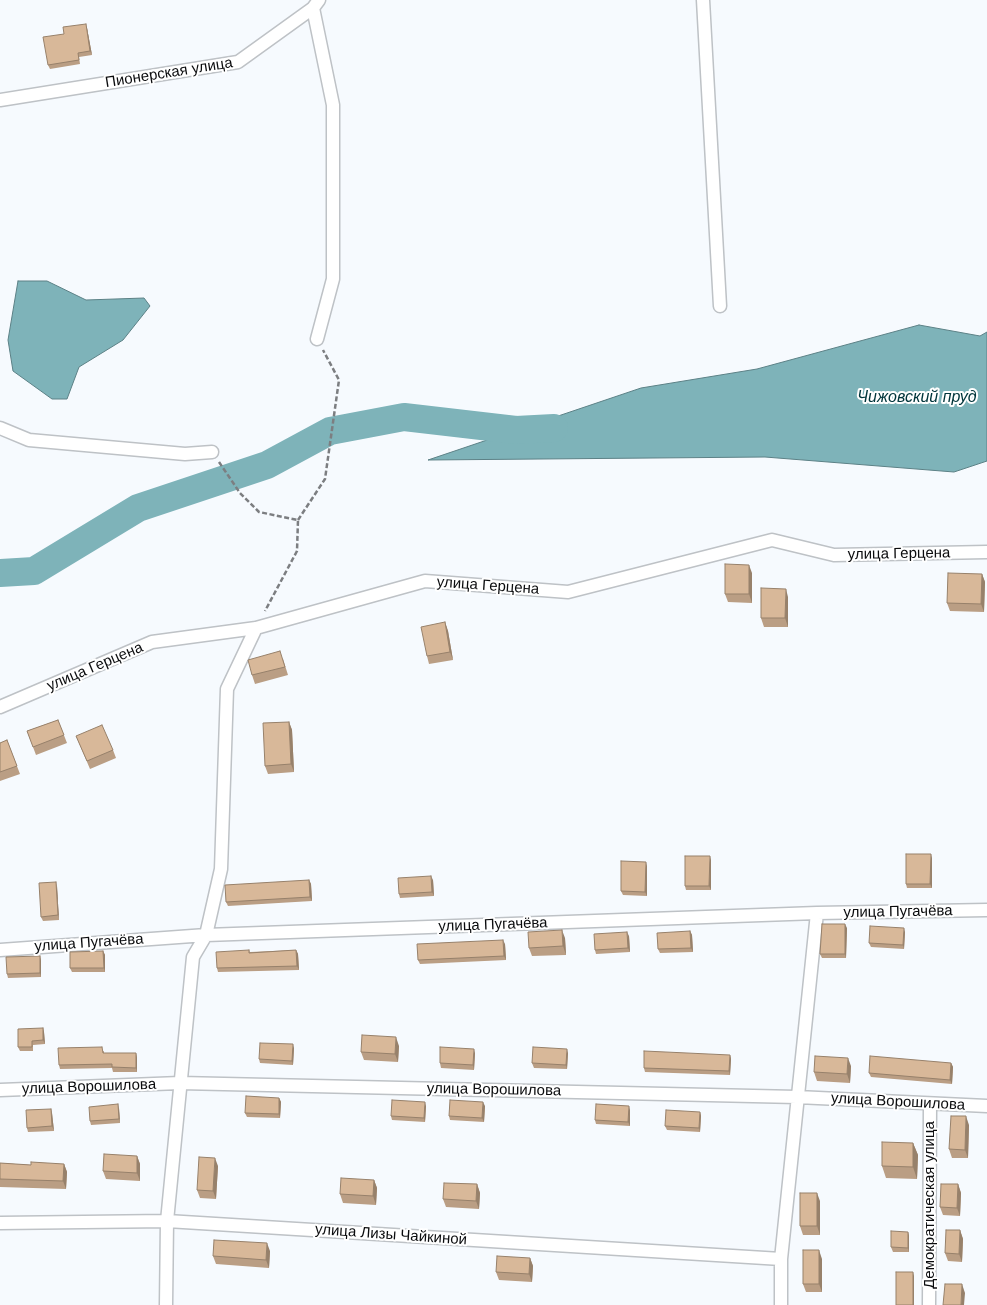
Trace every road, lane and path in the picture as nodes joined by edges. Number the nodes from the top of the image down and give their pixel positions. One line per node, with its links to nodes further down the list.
1 (703, 0): 4 (street)
2 (316, 4): 3 (street, Пионерская улица); 5 (street)
3 (0, 100)
4 (720, 306)
5 (317, 338): 8 (path)
6 (0, 428): 7 (street)
7 (212, 452): 8 (path)
8 (298, 520): 10 (path)
9 (987, 552): 10 (street, улица Герцена)
10 (256, 628): 11 (street, улица Герцена); 14 (street)
11 (0, 707)
12 (987, 910): 13 (street, улица Пугачёва)
13 (817, 913): 14 (street, улица Пугачёва); 18 (street)
14 (206, 935): 15 (street, улица Пугачёва); 16 (street)
15 (0, 950)
16 (180, 1083): 17 (street, улица Ворошилова); 18 (street, улица Ворошилова); 21 (street)
17 (0, 1090)
18 (798, 1097): 19 (street, улица Ворошилова); 23 (street)
19 (930, 1105): 20 (street, улица Ворошилова); 26 (street, Демократическая улица)
20 (987, 1106)
21 (168, 1221): 22 (street, улица Лизы Чайкиной); 23 (street, улица Лизы Чайкиной); 24 (street)
22 (0, 1223)
23 (781, 1259): 25 (street)
24 (166, 1305)
25 (781, 1305)
26 (929, 1305)

